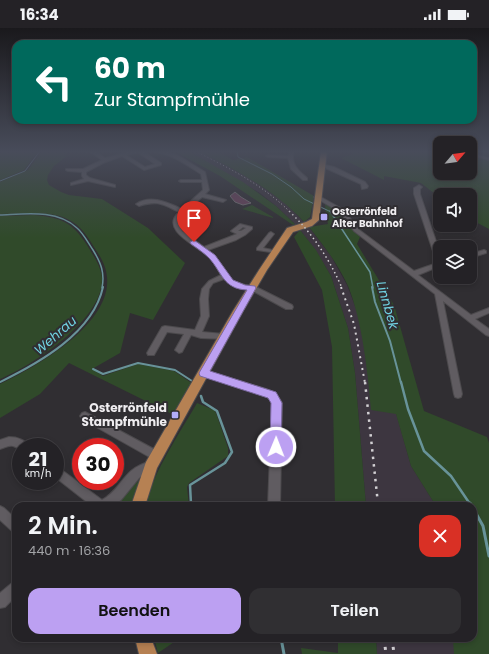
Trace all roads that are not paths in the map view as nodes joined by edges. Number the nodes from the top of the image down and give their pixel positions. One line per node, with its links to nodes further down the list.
1 (85, 180): 8 (street)
2 (92, 180): 9 (street)
3 (200, 180): 7 (street)
4 (205, 180): 12 (street)
5 (320, 180): 14 (main road)
6 (357, 180): 11 (street)
7 (181, 181)
8 (74, 184)
9 (113, 186)
10 (418, 187): 19 (street)
11 (364, 188)
12 (201, 195): 13 (street); 16 (street)
13 (223, 200)
14 (317, 202): 21 (main road); 25 (street)
15 (139, 204): 16 (street)
16 (182, 211): 20 (street)
17 (243, 234): 20 (street)
18 (271, 234): 21 (street)
19 (433, 243)
20 (204, 249): 26 (street)
21 (275, 252): 27 (main road)
22 (484, 252): 23 (street)
23 (477, 254)
24 (433, 266): 25 (street)
25 (412, 274): 28 (street)
26 (225, 276): 27 (street); 32 (street)
27 (252, 288): 29 (street); 34 (main road)
28 (438, 294): 31 (street); 38 (street)
29 (289, 307)
30 (489, 310): 31 (street)
31 (470, 318): 33 (street)
32 (194, 332): 34 (street); 35 (street); 36 (street)
33 (489, 333)
34 (224, 337): 37 (main road)
35 (179, 350)
36 (151, 353)
37 (204, 373): 42 (main road); 47 (street)
38 (458, 394)
39 (85, 416): 42 (street)
40 (12, 440): 41 (street)
41 (0, 445)
42 (156, 457): 45 (street); 46 (main road)
43 (64, 477): 44 (street)
44 (96, 502)
45 (107, 502)
46 (139, 502)
47 (274, 502)
48 (0, 512): 49 (street)
49 (12, 523)
50 (12, 591): 51 (street)
51 (0, 602)
52 (144, 642): 53 (main road)
53 (148, 654)

